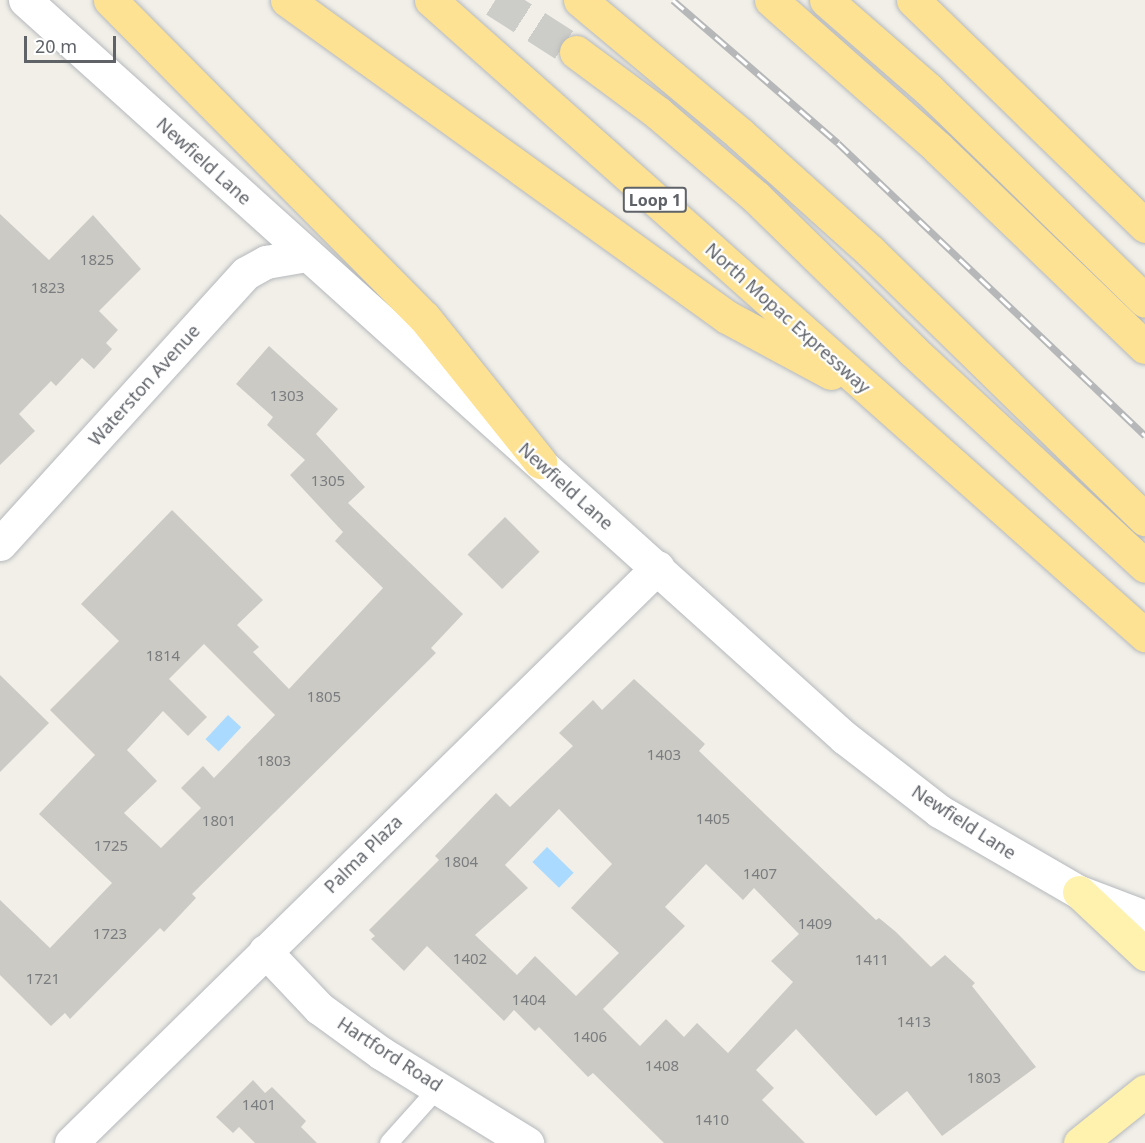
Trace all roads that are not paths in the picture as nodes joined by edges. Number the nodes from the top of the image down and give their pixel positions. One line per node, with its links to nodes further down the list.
1 (25, 0): 11 (street, Newfield Lane)
2 (110, 0): 15 (highway)
3 (287, 0): 14 (highway)
4 (431, 0): 14 (highway, North Mopac Expressway / Loop 1)
5 (580, 0): 16 (highway)
6 (771, 0): 13 (highway)
7 (826, 0): 12 (highway)
8 (913, 0): 10 (highway)
9 (576, 52): 18 (highway)
10 (1145, 225)
11 (306, 255): 15 (street, Newfield Lane); 17 (street, Waterston Avenue)
12 (1145, 301)
13 (1145, 347)
14 (880, 400): 20 (highway, North Mopac Expressway / Loop 1)
15 (540, 462): 19 (street, Newfield Lane)
16 (1145, 519)
17 (0, 544)
18 (1145, 566)
19 (658, 567): 21 (street, Newfield Lane); 23 (street, Palma Plaza)
20 (1145, 635)
21 (1079, 892): 22 (street, Newfield Lane); 24 (main road)
22 (1145, 916)
23 (265, 951): 25 (street, Hartford Road); 27 (street, Palma Plaza)
24 (1145, 954)
25 (439, 1087): 28 (lane); 29 (street, Hartford Road)
26 (1141, 1091): 30 (main road)
27 (71, 1143)
28 (389, 1143)
29 (527, 1143)
30 (1080, 1143)

